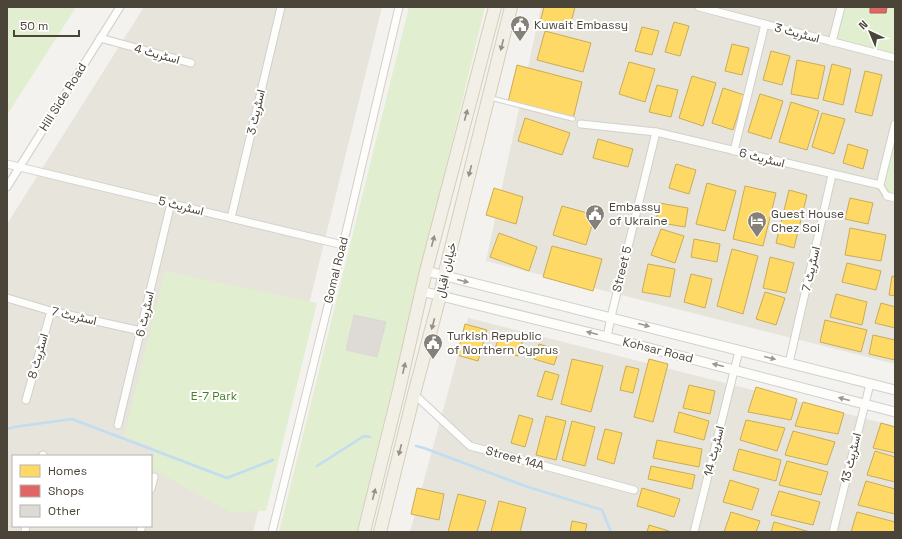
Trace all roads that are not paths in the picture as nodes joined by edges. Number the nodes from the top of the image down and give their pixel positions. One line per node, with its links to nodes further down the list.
1 (120, 7): 9 (street, Hill Side Road)
2 (281, 7): 27 (street, اسٹریٹ 3)
3 (399, 7): 28 (street, Gomal Road)
4 (495, 7): 29 (main road, خیابان اقبال, one-way to 4)
5 (511, 7): 13 (main road, خیابان اقبال, one-way to 13)
6 (699, 7): 8 (street, اسٹریٹ 3)
7 (841, 7): 10 (street)
8 (765, 24): 10 (street, اسٹریٹ 3); 18 (street)
9 (100, 38): 12 (street, اسٹریٹ 4); 20 (street, Hill Side Road)
10 (832, 42): 11 (street, اسٹریٹ 3)
11 (895, 58)
12 (191, 63)
13 (488, 97): 14 (lane); 30 (main road, خیابان اقبال, one-way to 30)
14 (573, 118)
15 (581, 124): 17 (street, اسٹریٹ 6)
16 (895, 124): 22 (street)
17 (656, 132): 18 (street, اسٹریٹ 6); 35 (street, Street 5)
18 (734, 151): 21 (street, اسٹریٹ 6)
19 (7, 164): 20 (street, اسٹریٹ 5)
20 (20, 167): 23 (street, Hill Side Road); 26 (street, اسٹریٹ 5)
21 (832, 175): 22 (street, اسٹریٹ 6); 39 (street, اسٹریٹ 7)
22 (880, 186): 24 (street)
23 (7, 187)
24 (887, 196): 25 (street)
25 (895, 198)
26 (171, 203): 27 (street, اسٹریٹ 5); 36 (street, اسٹریٹ 6)
27 (231, 218): 28 (street, اسٹریٹ 5)
28 (342, 244): 51 (street, Gomal Road)
29 (426, 270): 30 (street, Kohsar Road); 31 (main road, خیابان اقبال)
30 (444, 276): 32 (main road, خیابان اقبال); 35 (street, Kohsar Road, one-way to 35)
31 (421, 291): 32 (street, Kohsar Road); 52 (main road, خیابان اقبال, one-way to 31)
32 (440, 296): 37 (street, Kohsar Road, one-way to 32); 43 (main road, خیابان اقبال, one-way to 43)
33 (7, 298): 34 (street, اسٹریٹ 7)
34 (51, 311): 36 (street, اسٹریٹ 7); 44 (street, اسٹریٹ 8)
35 (611, 317): 37 (street, Street 5); 38 (street, Kohsar Road, one-way to 38)
36 (141, 331): 47 (street, اسٹریٹ 6)
37 (607, 336): 40 (street, Kohsar Road, one-way to 37)
38 (739, 350): 39 (street, Kohsar Road, one-way to 39); 40 (street, اسٹریٹ 14)
39 (789, 363): 41 (street, Kohsar Road)
40 (735, 369): 45 (street, Kohsar Road, one-way to 40); 54 (street, اسٹریٹ 14)
41 (870, 384): 42 (street, Kohsar Road); 45 (street, اسٹریٹ 13)
42 (895, 390)
43 (414, 394): 50 (street, Street 14A); 53 (main road, خیابان اقبال, one-way to 53)
44 (26, 400)
45 (865, 404): 46 (street, Kohsar Road); 55 (street, اسٹریٹ 13)
46 (895, 412)
47 (118, 425)
48 (154, 477): 49 (street)
49 (152, 485)
50 (634, 490)
51 (272, 532)
52 (364, 532)
53 (380, 532)
54 (694, 532)
55 (833, 532)

